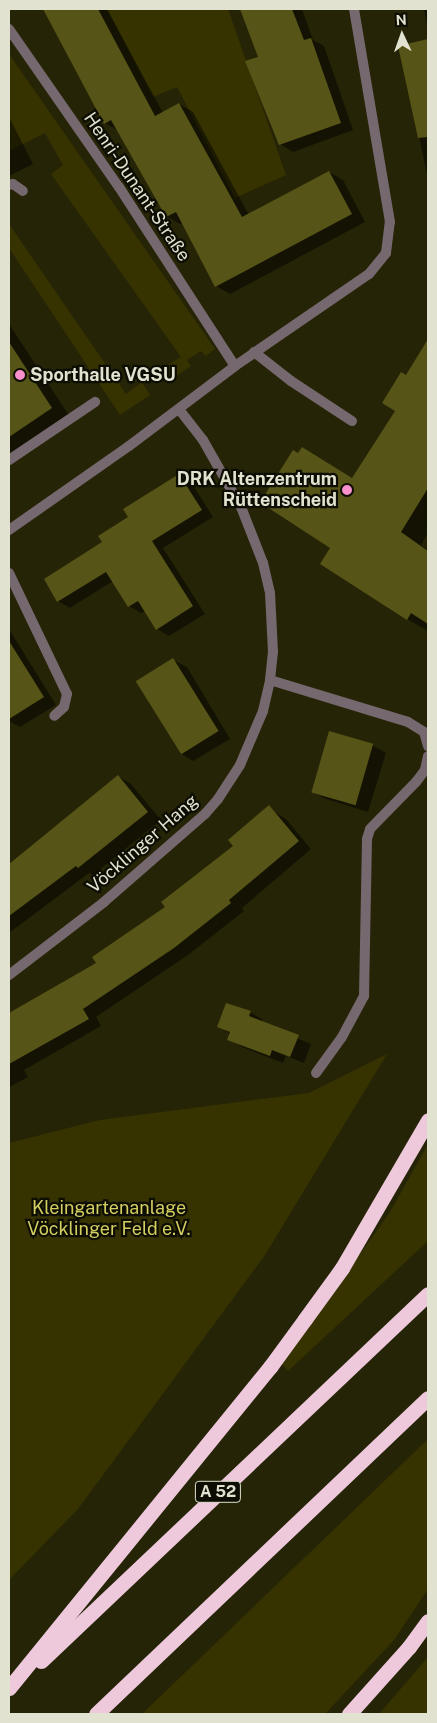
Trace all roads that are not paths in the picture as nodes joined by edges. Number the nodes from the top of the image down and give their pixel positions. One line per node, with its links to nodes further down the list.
1 (354, 9): 5 (street)
2 (9, 30): 6 (street, Henri-Dunant-Straße)
3 (9, 185): 4 (street)
4 (23, 191)
5 (254, 352): 6 (street); 9 (street)
6 (235, 366): 8 (street)
7 (95, 402): 10 (street)
8 (179, 409): 11 (street); 13 (street, Vöcklinger Hang)
9 (352, 421)
10 (9, 460)
11 (9, 530)
12 (9, 572): 14 (street)
13 (270, 680): 15 (street); 17 (street, Vöcklinger Hang)
14 (54, 716)
15 (428, 746)
16 (428, 756): 18 (street)
17 (9, 975)
18 (316, 1073)
19 (428, 1120): 23 (highway)
20 (428, 1294): 24 (highway, A 52)
21 (428, 1398): 25 (highway)
22 (428, 1621): 26 (highway)
23 (9, 1688)
24 (9, 1692)
25 (96, 1714)
26 (349, 1714)

